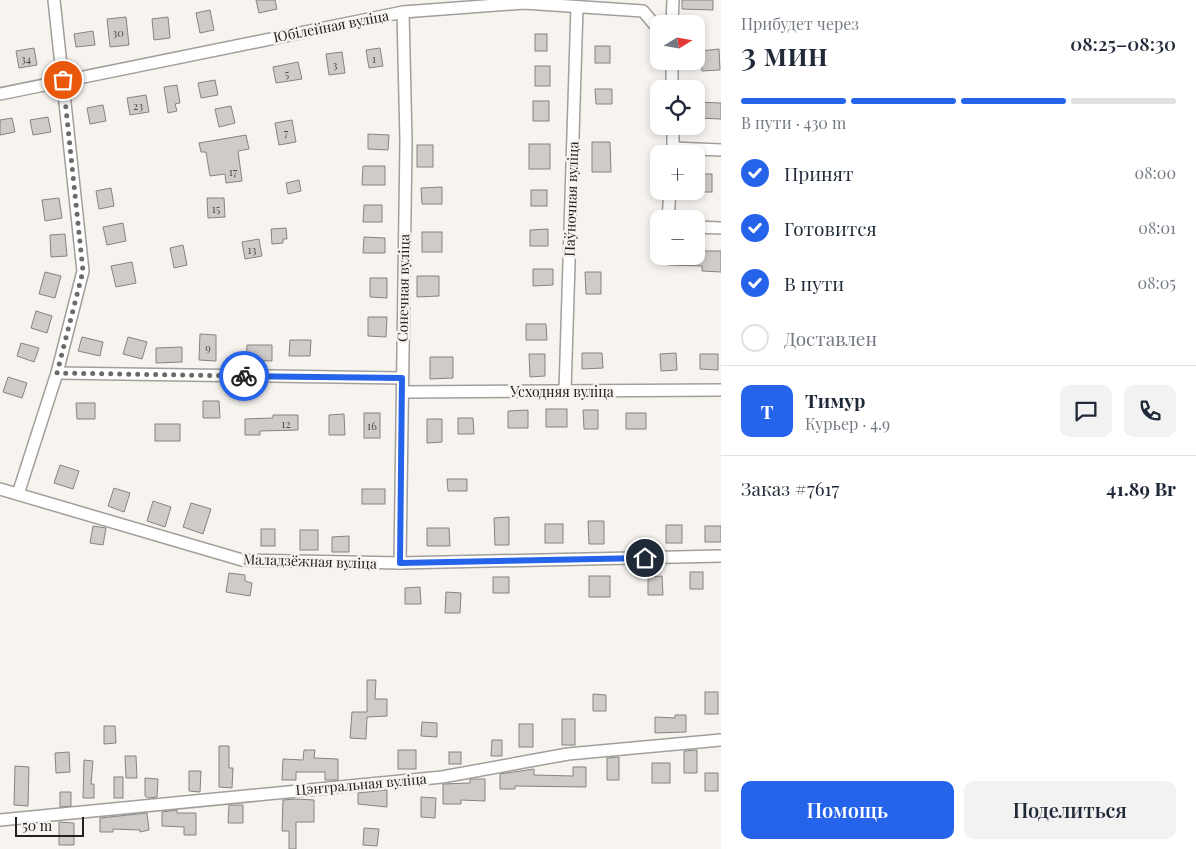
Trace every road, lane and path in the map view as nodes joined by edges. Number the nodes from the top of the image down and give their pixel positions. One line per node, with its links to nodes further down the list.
1 (54, 0): 7 (street)
2 (673, 0): 5 (street)
3 (577, 7): 4 (street, Юбілейная вуліца); 6 (street, Юбілейная вуліца); 16 (street, Паўночная вуліца)
4 (403, 12): 7 (street, Юбілейная вуліца); 14 (street, Сонечная вуліца)
5 (672, 15)
6 (650, 20)
7 (63, 80): 8 (street, Юбілейная вуліца); 13 (street)
8 (0, 94)
9 (705, 150): 10 (street)
10 (721, 150)
11 (705, 227): 12 (street)
12 (721, 228)
13 (57, 373): 14 (street); 19 (street)
14 (402, 378): 17 (street, Сонечная вуліца)
15 (721, 390): 16 (street, Усходняя вуліца)
16 (565, 391): 17 (street, Усходняя вуліца)
17 (403, 392): 21 (street, Сонечная вуліца)
18 (0, 488): 19 (street, Маладзёжная вуліца)
19 (18, 494): 21 (street, Маладзёжная вуліца)
20 (721, 556): 21 (street, Маладзёжная вуліца)
21 (400, 563)
22 (721, 740): 23 (street, Цэнтральная вуліца)
23 (0, 820)

